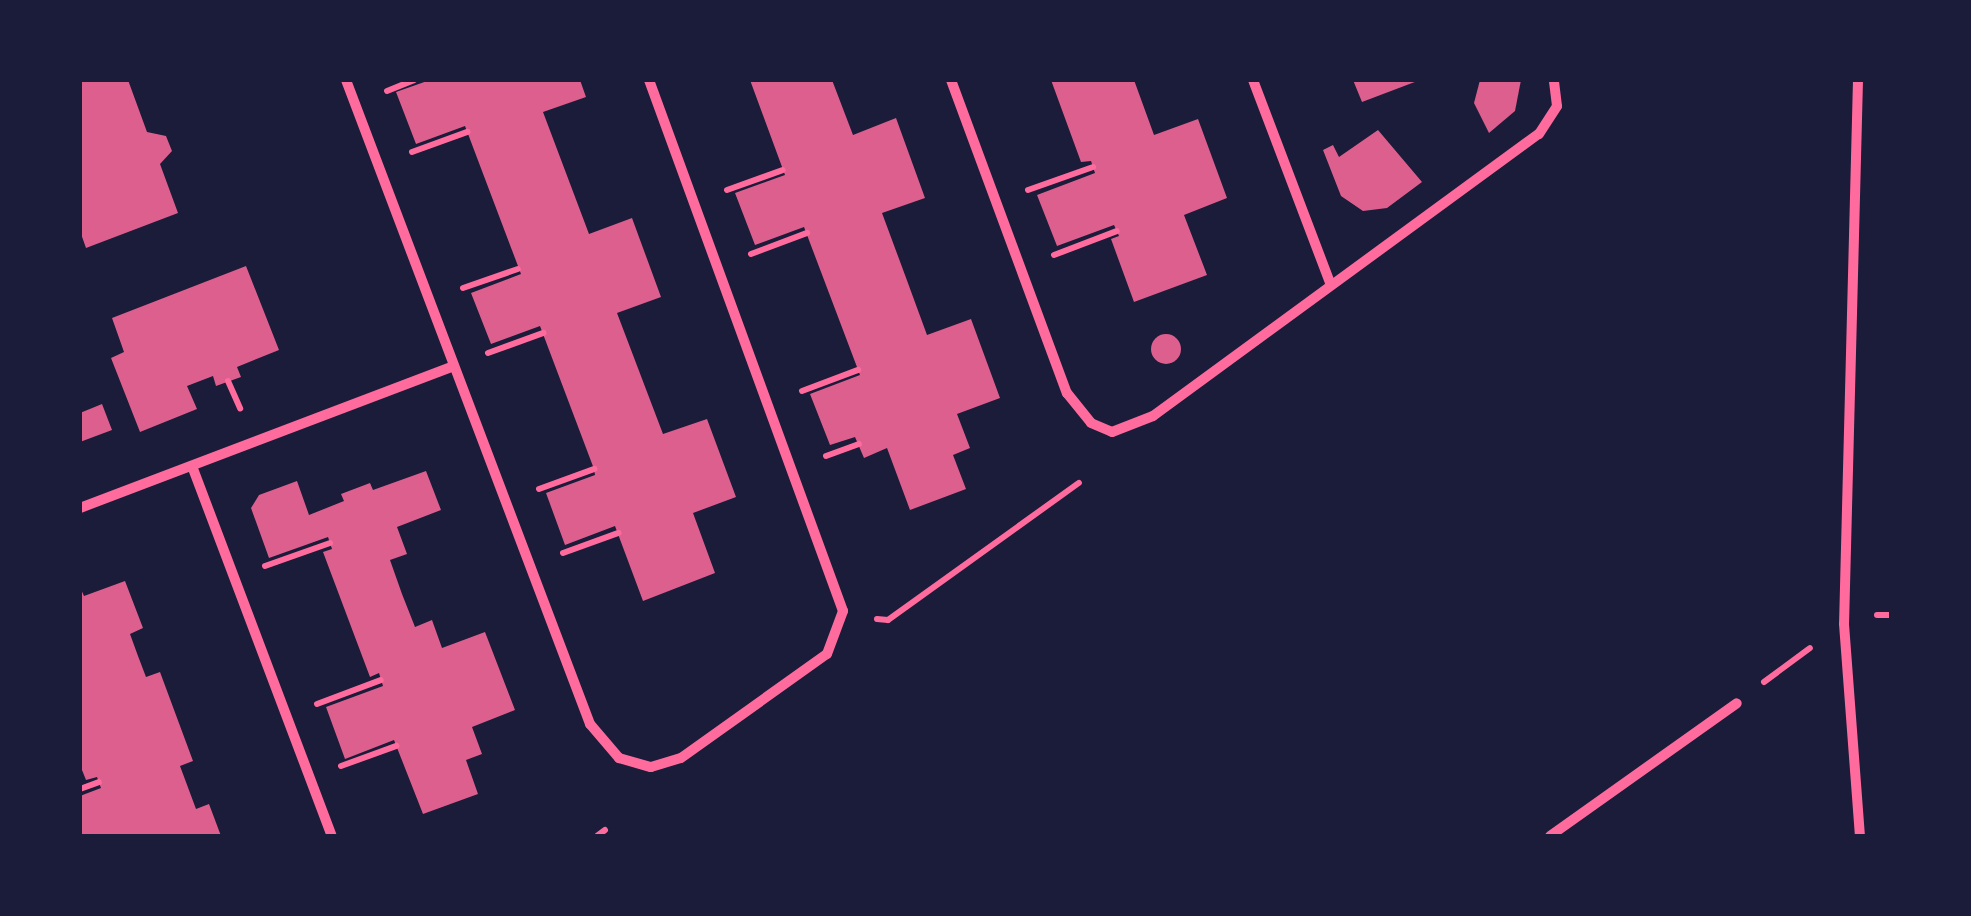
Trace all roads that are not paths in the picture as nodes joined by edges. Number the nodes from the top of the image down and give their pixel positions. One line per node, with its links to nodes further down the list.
1 (346, 80): 8 (street)
2 (650, 80): 8 (street)
3 (951, 80): 7 (street)
4 (1254, 80): 7 (street)
5 (1554, 80): 7 (street)
6 (1858, 80): 14 (street)
7 (1331, 286)
8 (454, 366): 9 (street)
9 (192, 466): 10 (street); 12 (street)
10 (80, 508)
11 (1737, 702): 13 (street)
12 (332, 836)
13 (1550, 836)
14 (1860, 836)

